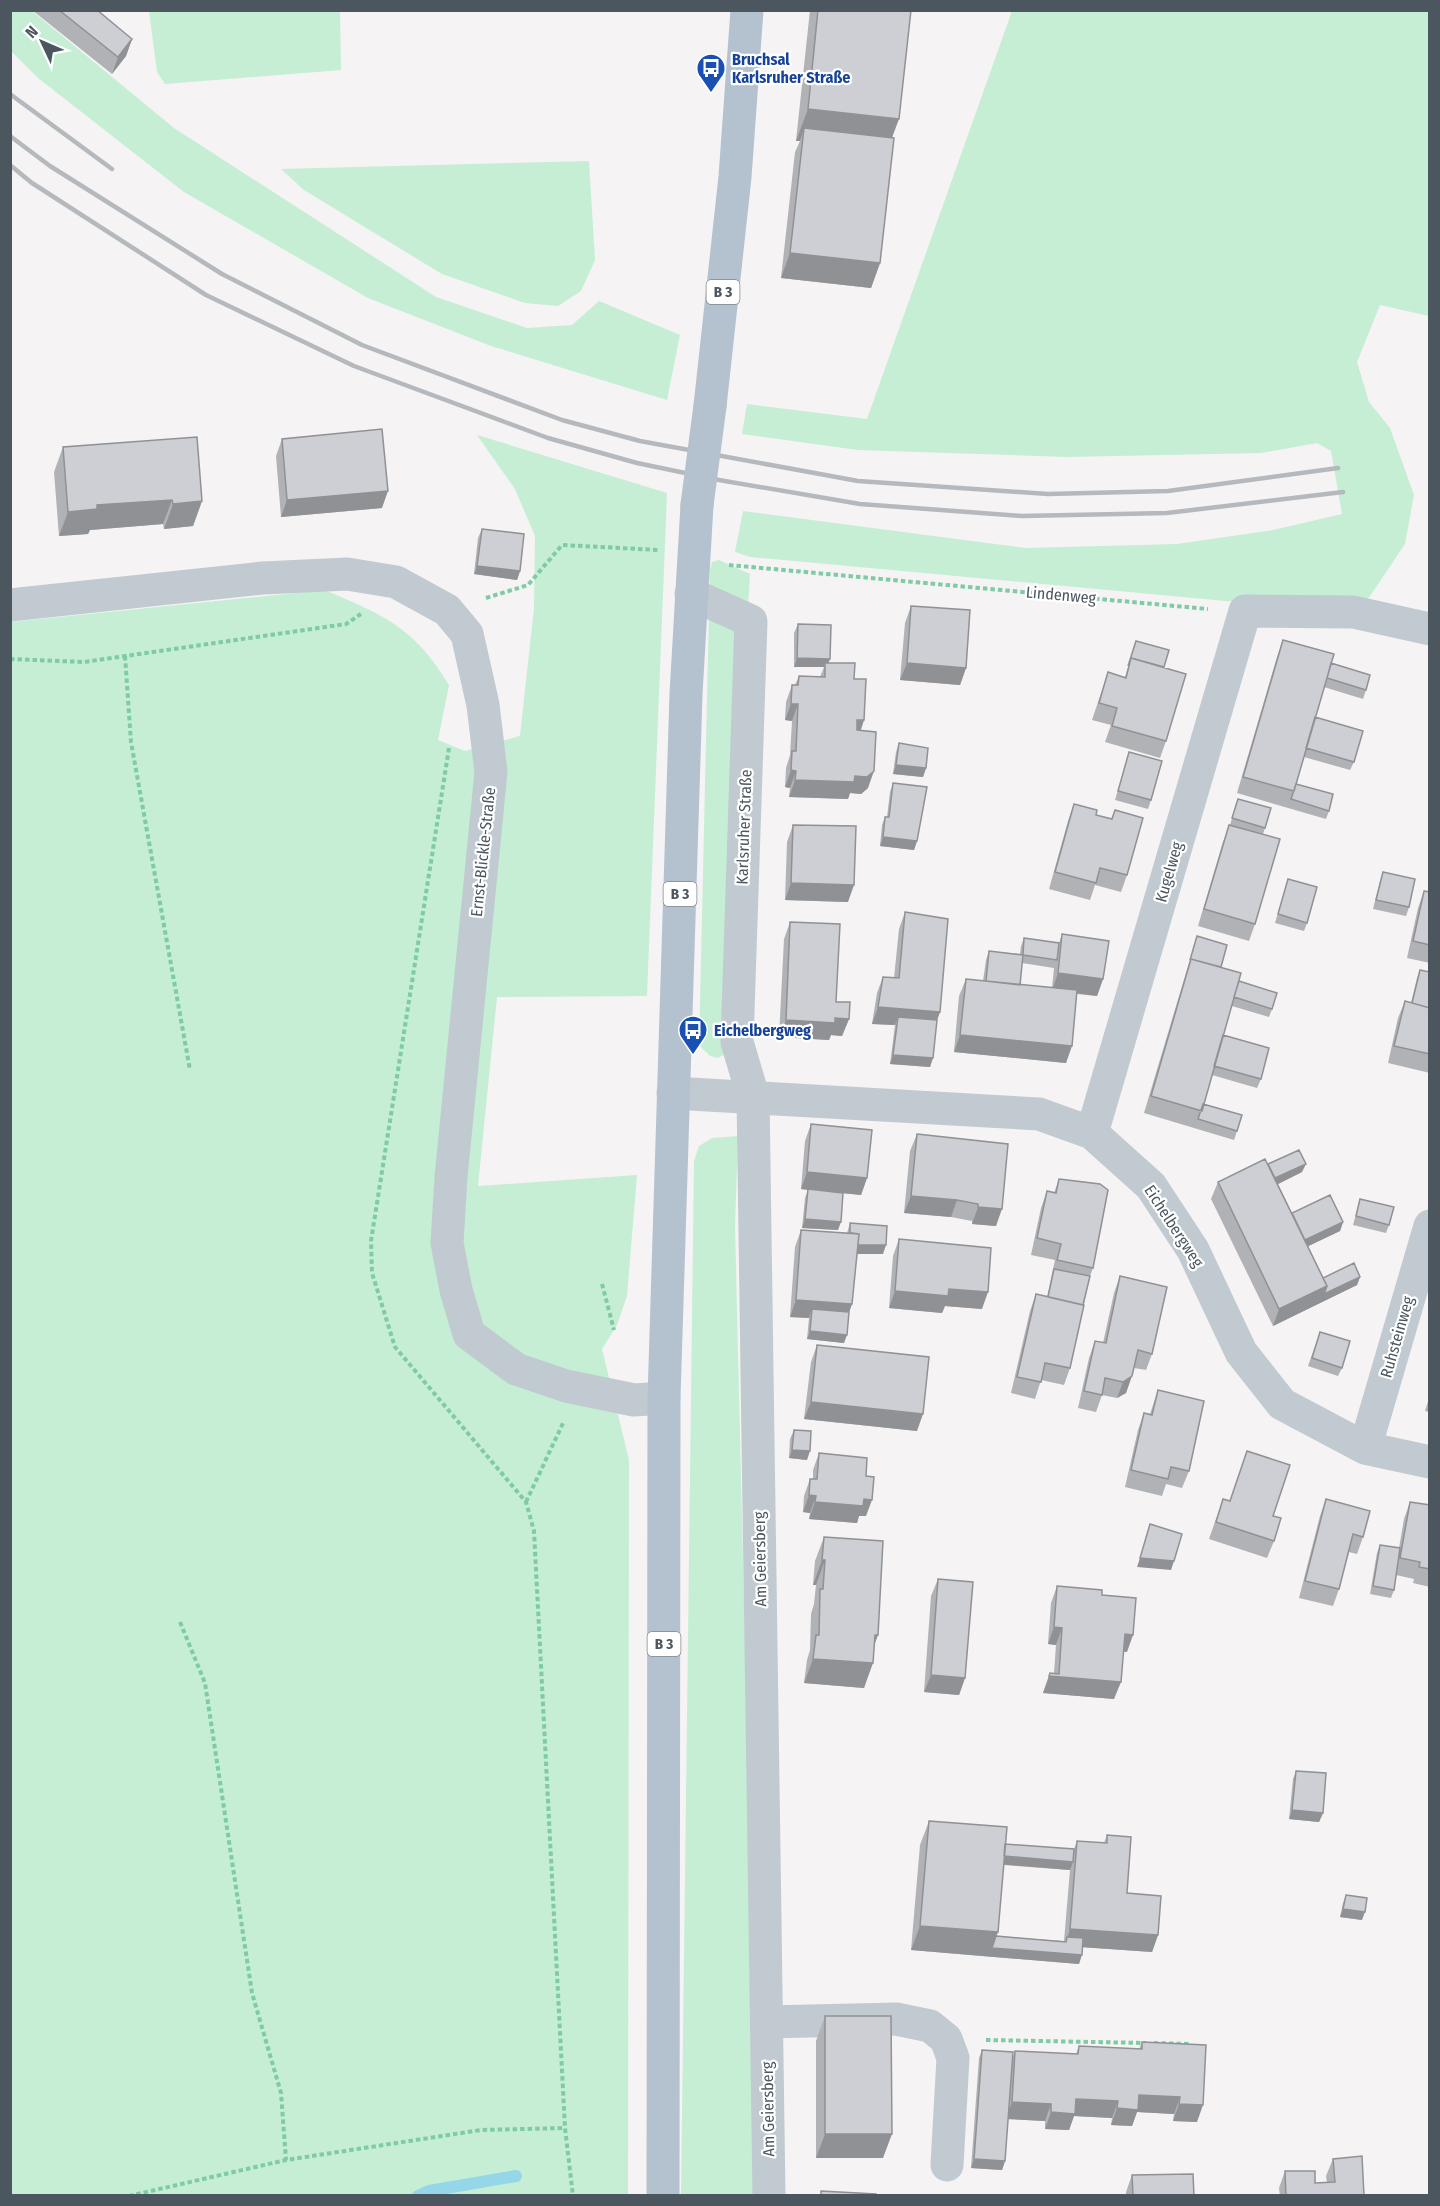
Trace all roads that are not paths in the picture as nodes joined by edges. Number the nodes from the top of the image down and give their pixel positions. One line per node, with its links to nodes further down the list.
1 (747, 10): 2 (main road, B 3, bridge)
2 (691, 594): 5 (main road, B 3); 6 (street, Karlsruher Straße)
3 (10, 605): 9 (street, Ernst-Blickle-Straße)
4 (1430, 629): 7 (street, Kugelweg)
5 (673, 1094): 6 (street, Eichelbergweg); 9 (main road, B 3)
6 (753, 1096): 7 (street, Eichelbergweg); 12 (street, Am Geiersberg)
7 (1092, 1133): 10 (street, Eichelbergweg)
8 (1430, 1226): 10 (street, Ruhsteinweg)
9 (664, 1398): 14 (main road, B 3)
10 (1365, 1448): 11 (street, Eichelbergweg)
11 (1430, 1462)
12 (767, 2022): 13 (street); 15 (street, Am Geiersberg)
13 (947, 2164)
14 (663, 2196)
15 (770, 2196)

